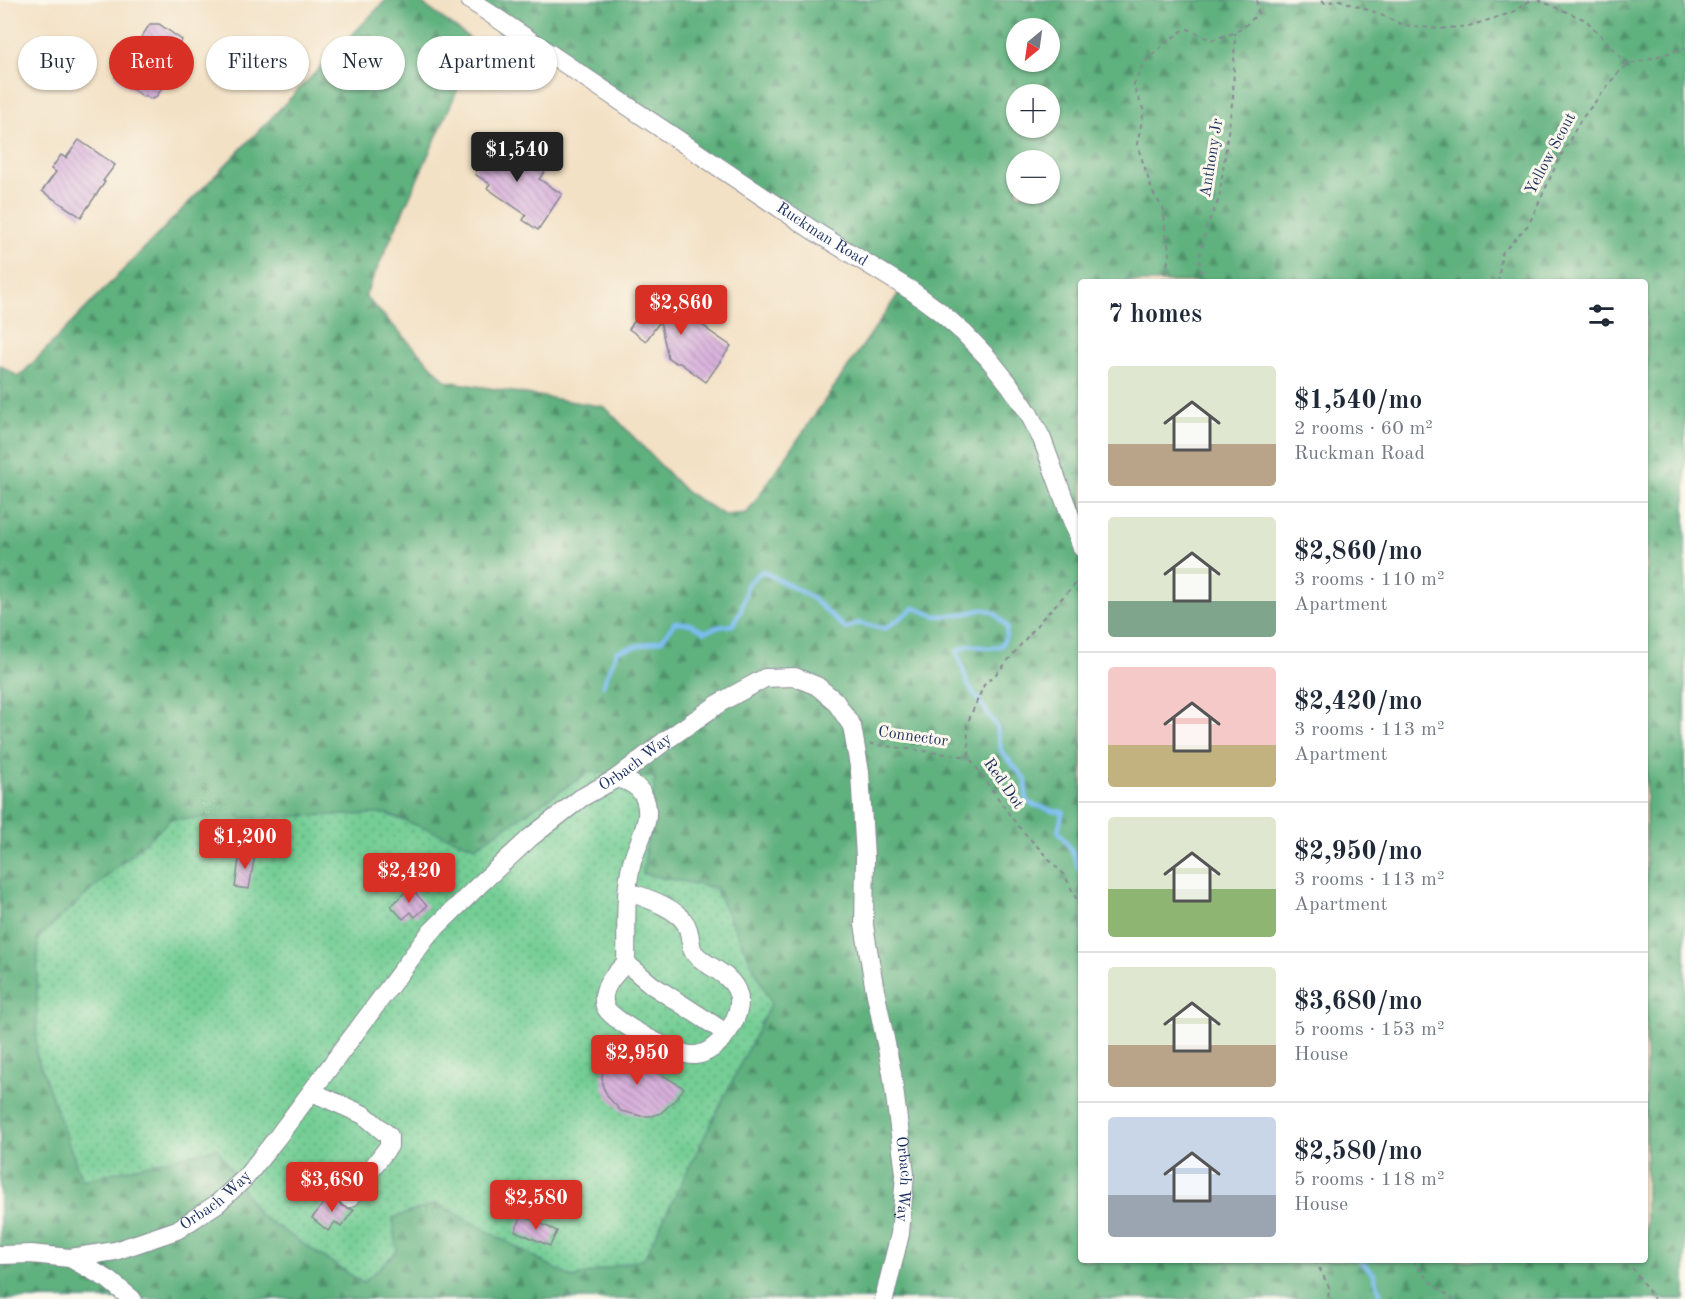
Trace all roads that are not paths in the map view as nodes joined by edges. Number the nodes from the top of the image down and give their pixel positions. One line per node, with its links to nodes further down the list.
1 (470, 0): 2 (street, Ruckman Road)
2 (1078, 537)
3 (617, 778): 4 (street); 7 (street, Orbach Way); 12 (street, Orbach Way)
4 (628, 892): 5 (street); 6 (street)
5 (626, 963): 6 (street); 6 (street)
6 (726, 1033)
7 (312, 1092): 8 (street); 10 (street, Orbach Way)
8 (349, 1198)
9 (0, 1255): 10 (street, Orbach Way)
10 (70, 1258): 11 (street)
11 (132, 1299)
12 (884, 1299)

